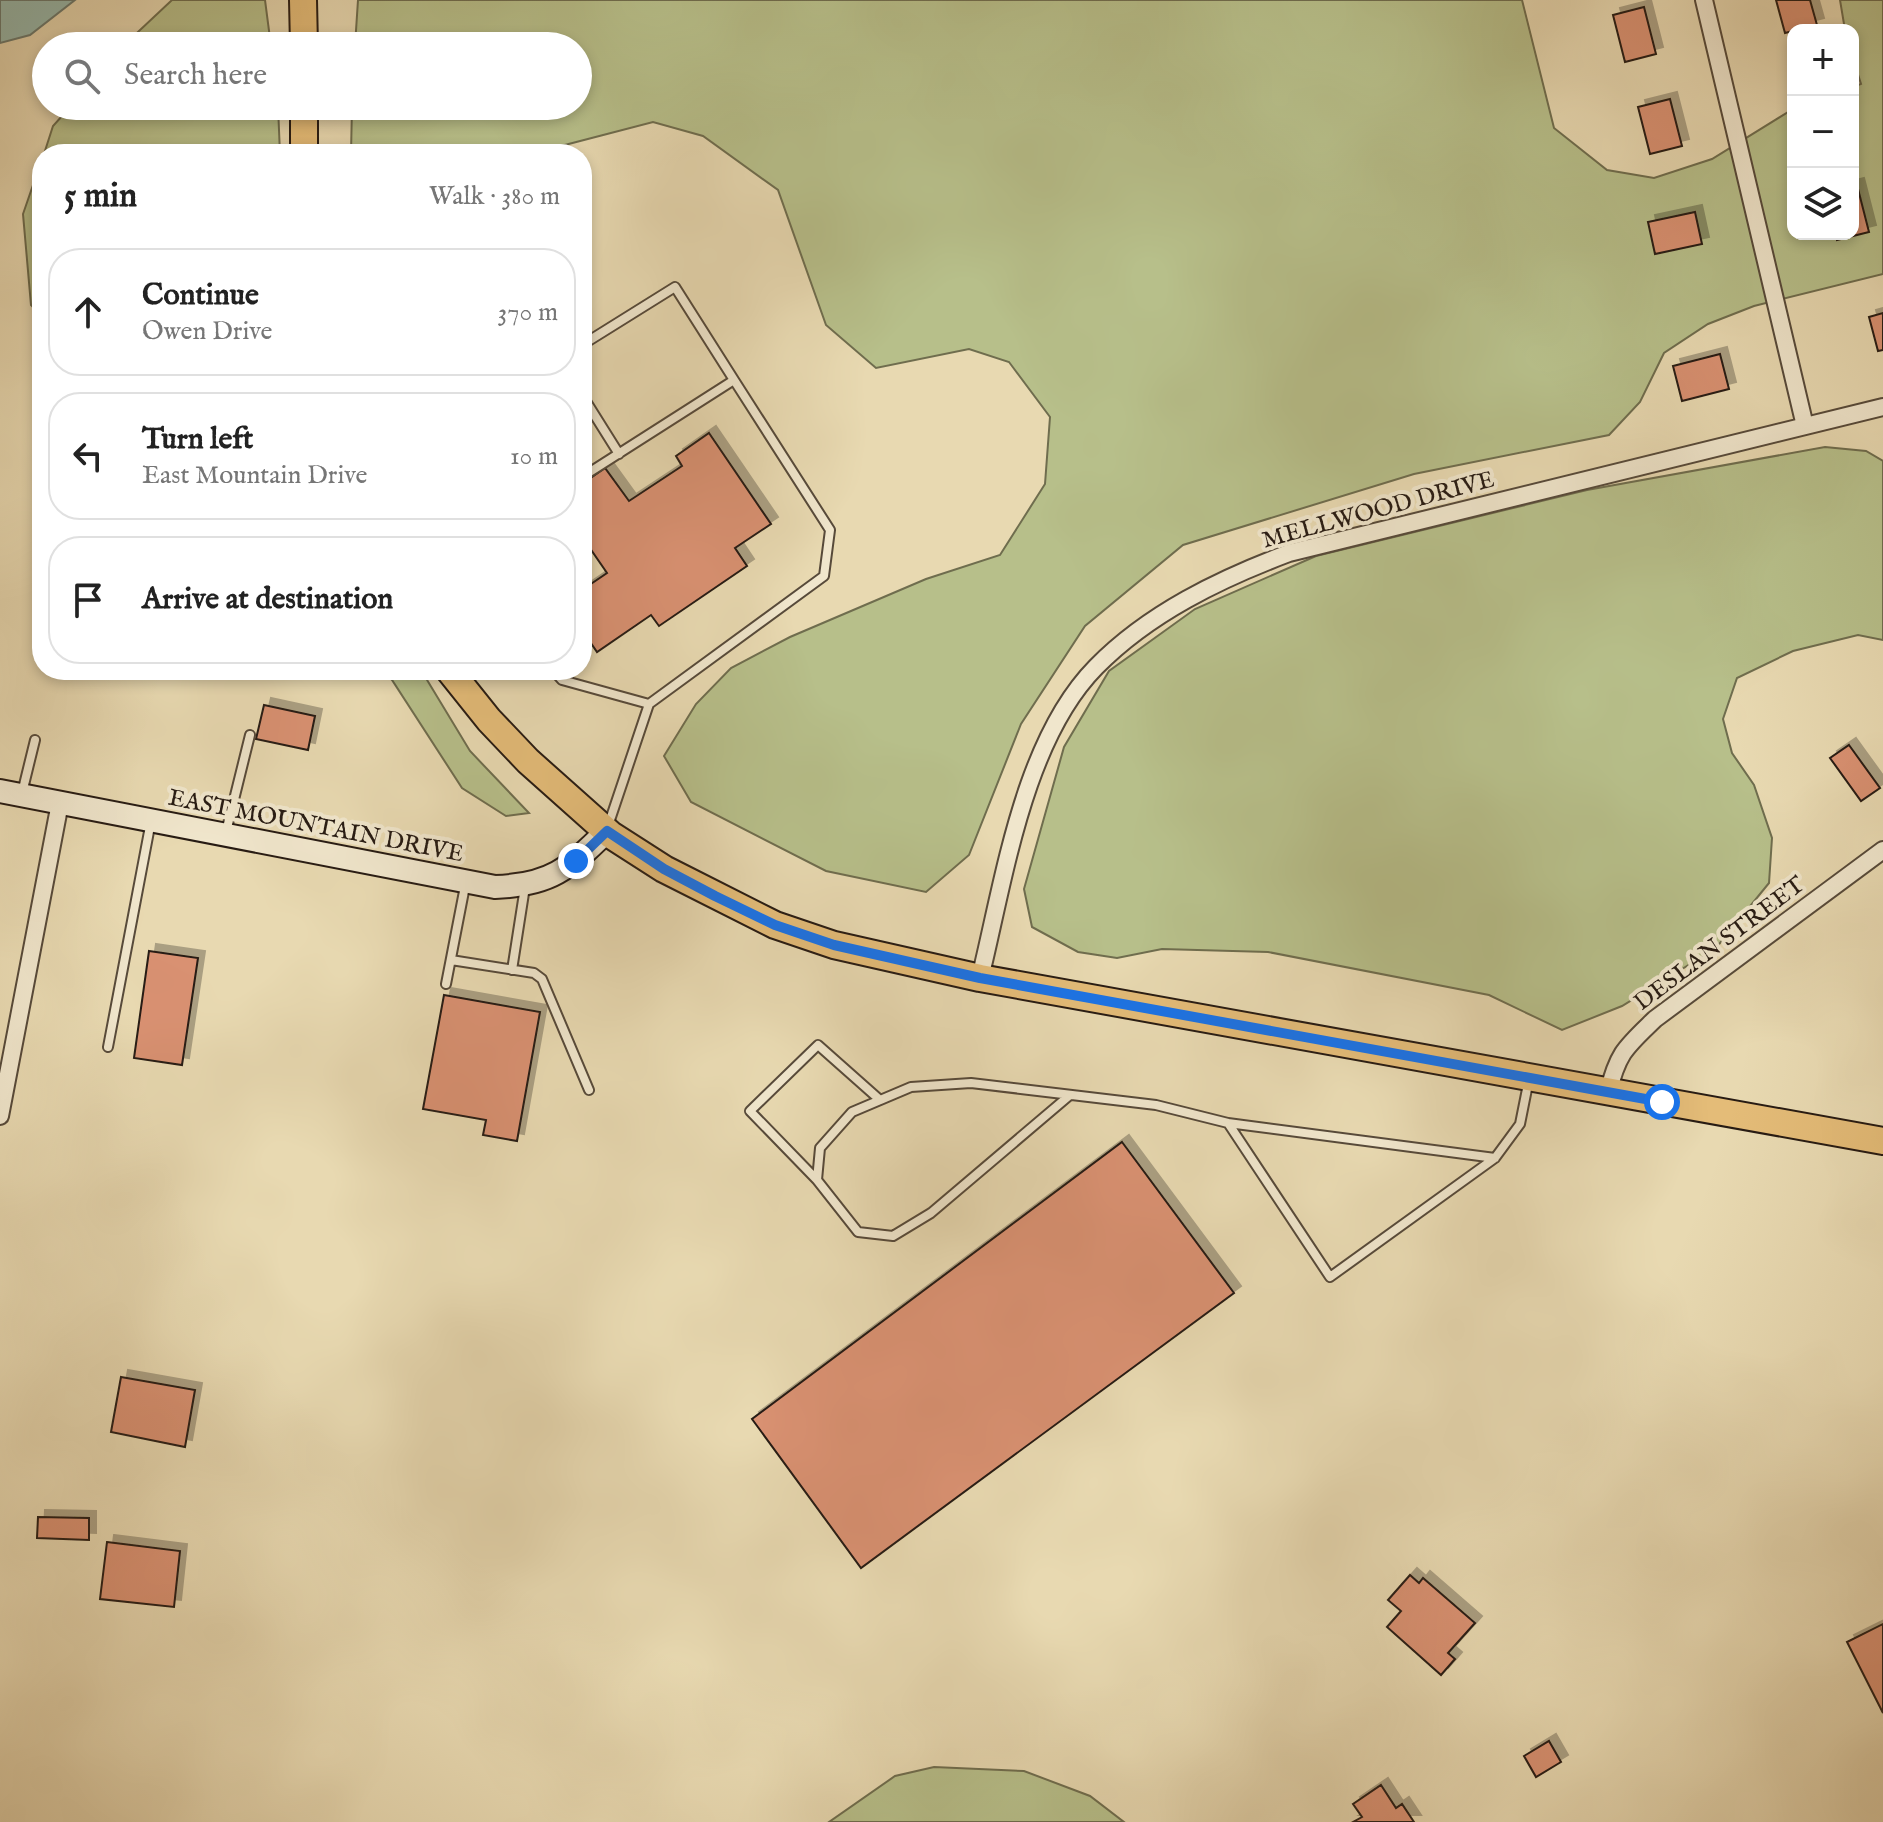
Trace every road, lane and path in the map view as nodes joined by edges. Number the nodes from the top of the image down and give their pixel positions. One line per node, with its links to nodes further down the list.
1 (303, 0): 3 (main road)
2 (1704, 0): 10 (street)
3 (304, 32)
4 (304, 120): 5 (main road)
5 (304, 144)
6 (592, 339): 7 (lane)
7 (734, 380): 11 (lane); 15 (lane)
8 (1883, 407): 10 (street, MELLWOOD DRIVE)
9 (592, 411): 11 (lane)
10 (1805, 426): 28 (street, MELLWOOD DRIVE)
11 (619, 454): 12 (lane)
12 (592, 471)
13 (457, 680): 21 (main road)
14 (562, 680): 15 (lane)
15 (649, 704): 21 (lane)
16 (250, 735): 22 (lane)
17 (35, 740): 18 (lane)
18 (11, 793): 19 (street, EAST MOUNTAIN DRIVE)
19 (60, 803): 20 (street, EAST MOUNTAIN DRIVE); 36 (street)
20 (151, 820): 22 (street, EAST MOUNTAIN DRIVE); 30 (lane)
21 (607, 831): 25 (street, EAST MOUNTAIN DRIVE); 28 (main road)
22 (225, 835): 24 (street, EAST MOUNTAIN DRIVE)
23 (1883, 850): 33 (street, DESLAN STREET)
24 (466, 881): 25 (street, EAST MOUNTAIN DRIVE); 26 (lane)
25 (525, 886): 27 (lane)
26 (451, 960): 27 (lane); 29 (lane)
27 (512, 970): 32 (lane)
28 (980, 978): 31 (main road)
29 (446, 984)
30 (108, 1047)
31 (1529, 1078): 33 (main road); 39 (lane)
32 (589, 1090)
33 (1608, 1093): 38 (main road)
34 (1070, 1095): 35 (lane); 37 (lane); 40 (lane)
35 (880, 1100): 40 (lane); 40 (lane)
36 (0, 1116)
37 (1228, 1123): 39 (lane); 39 (lane)
38 (1883, 1141)
39 (1495, 1158)
40 (817, 1180)

